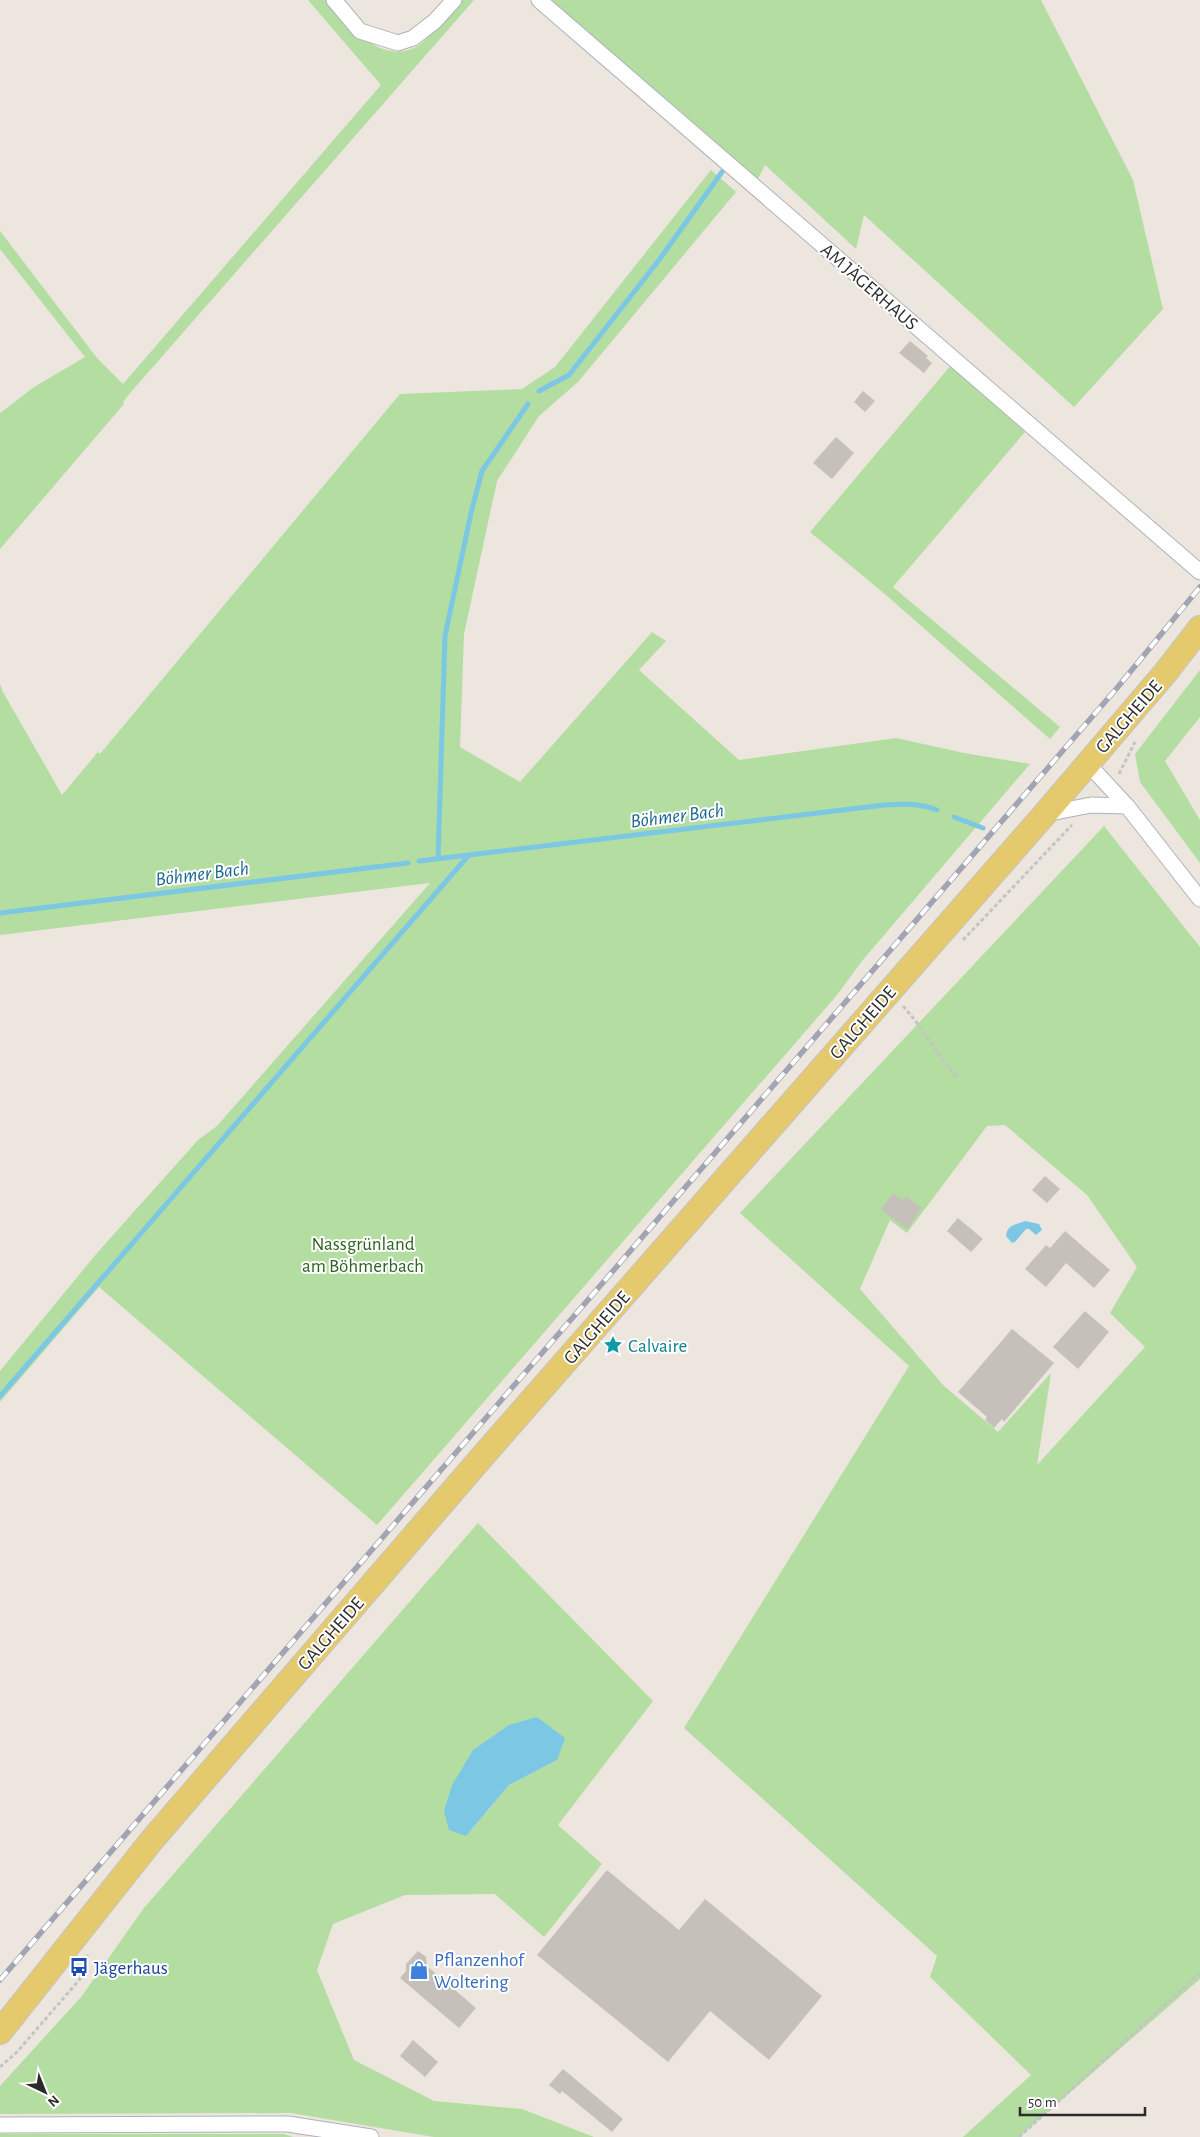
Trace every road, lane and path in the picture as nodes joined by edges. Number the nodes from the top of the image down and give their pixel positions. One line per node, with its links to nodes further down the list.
1 (334, 0): 2 (street)
2 (454, 0)
3 (539, 0): 4 (street, AM JÄGERHAUS)
4 (1200, 572)
5 (1200, 628): 6 (main road, GALGHEIDE)
6 (1088, 764): 7 (street); 8 (main road, GALGHEIDE)
7 (1127, 806): 8 (street); 9 (street)
8 (1044, 815): 13 (main road, GALGHEIDE)
9 (1200, 899)
10 (901, 1004): 11 (path)
11 (958, 1079)
12 (1200, 1973): 16 (path)
13 (0, 2032)
14 (0, 2125): 15 (street)
15 (371, 2137)
16 (1019, 2137)

